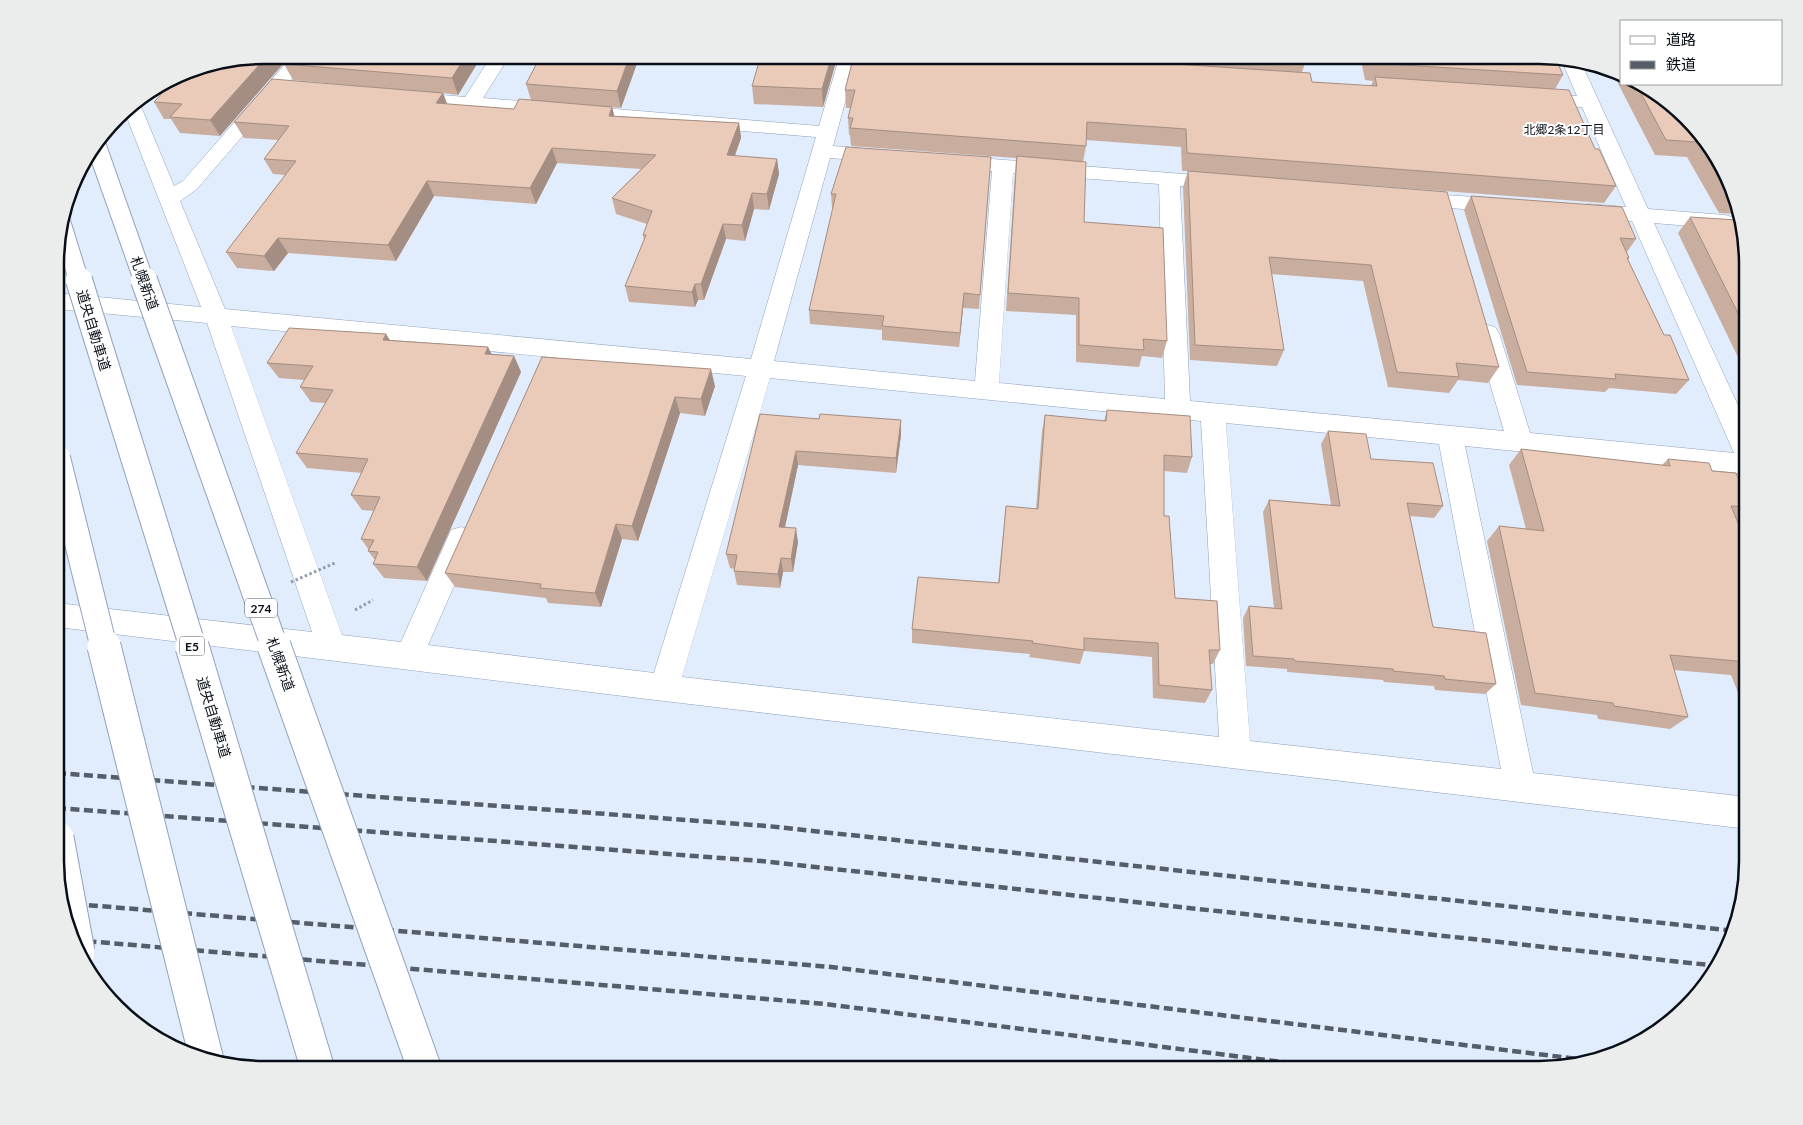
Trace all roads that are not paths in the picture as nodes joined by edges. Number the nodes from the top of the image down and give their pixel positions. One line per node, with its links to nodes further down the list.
1 (296, 64): 5 (main road)
2 (495, 64): 10 (main road)
3 (846, 64): 12 (main road)
4 (1573, 67): 9 (main road)
5 (276, 87): 6 (main road); 20 (main road)
6 (296, 89)
7 (393, 97): 10 (main road)
8 (1519, 98): 9 (main road)
9 (1588, 102): 23 (main road)
10 (471, 103): 12 (main road)
11 (134, 111): 20 (main road)
12 (824, 141): 14 (main road); 29 (main road)
13 (98, 151): 50 (main road, 札幌新道 / 274, bridge)
14 (898, 157)
15 (936, 160): 16 (main road)
16 (1002, 166): 17 (main road); 30 (main road)
17 (1169, 178): 18 (main road); 31 (main road)
18 (1237, 184)
19 (1391, 197): 21 (main road)
20 (169, 198): 28 (main road)
21 (1526, 207)
22 (1564, 210): 23 (main road)
23 (1641, 215): 24 (main road); 34 (main road)
24 (1735, 223)
25 (65, 236): 49 (main road, 道央自動車道 / E5, bridge)
26 (64, 302): 28 (main road)
27 (1481, 312): 35 (main road)
28 (216, 316): 29 (main road); 40 (main road)
29 (760, 370): 30 (main road); 42 (main road)
30 (986, 392): 31 (main road)
31 (1178, 409): 32 (main road)
32 (1213, 412): 33 (main road); 43 (main road)
33 (1450, 436): 35 (main road); 44 (main road)
34 (1739, 436)
35 (1520, 441): 36 (main road)
36 (1739, 463)
37 (64, 486): 48 (main road, bridge)
38 (473, 512): 41 (main road)
39 (64, 616): 40 (main road)
40 (332, 647): 41 (main road)
41 (409, 656): 42 (main road)
42 (664, 688): 43 (main road)
43 (1235, 754): 44 (main road)
44 (1520, 786): 45 (main road)
45 (1739, 812)
46 (64, 877): 47 (main road, bridge)
47 (70, 910)
48 (205, 1052)
49 (315, 1061)
50 (422, 1061)

